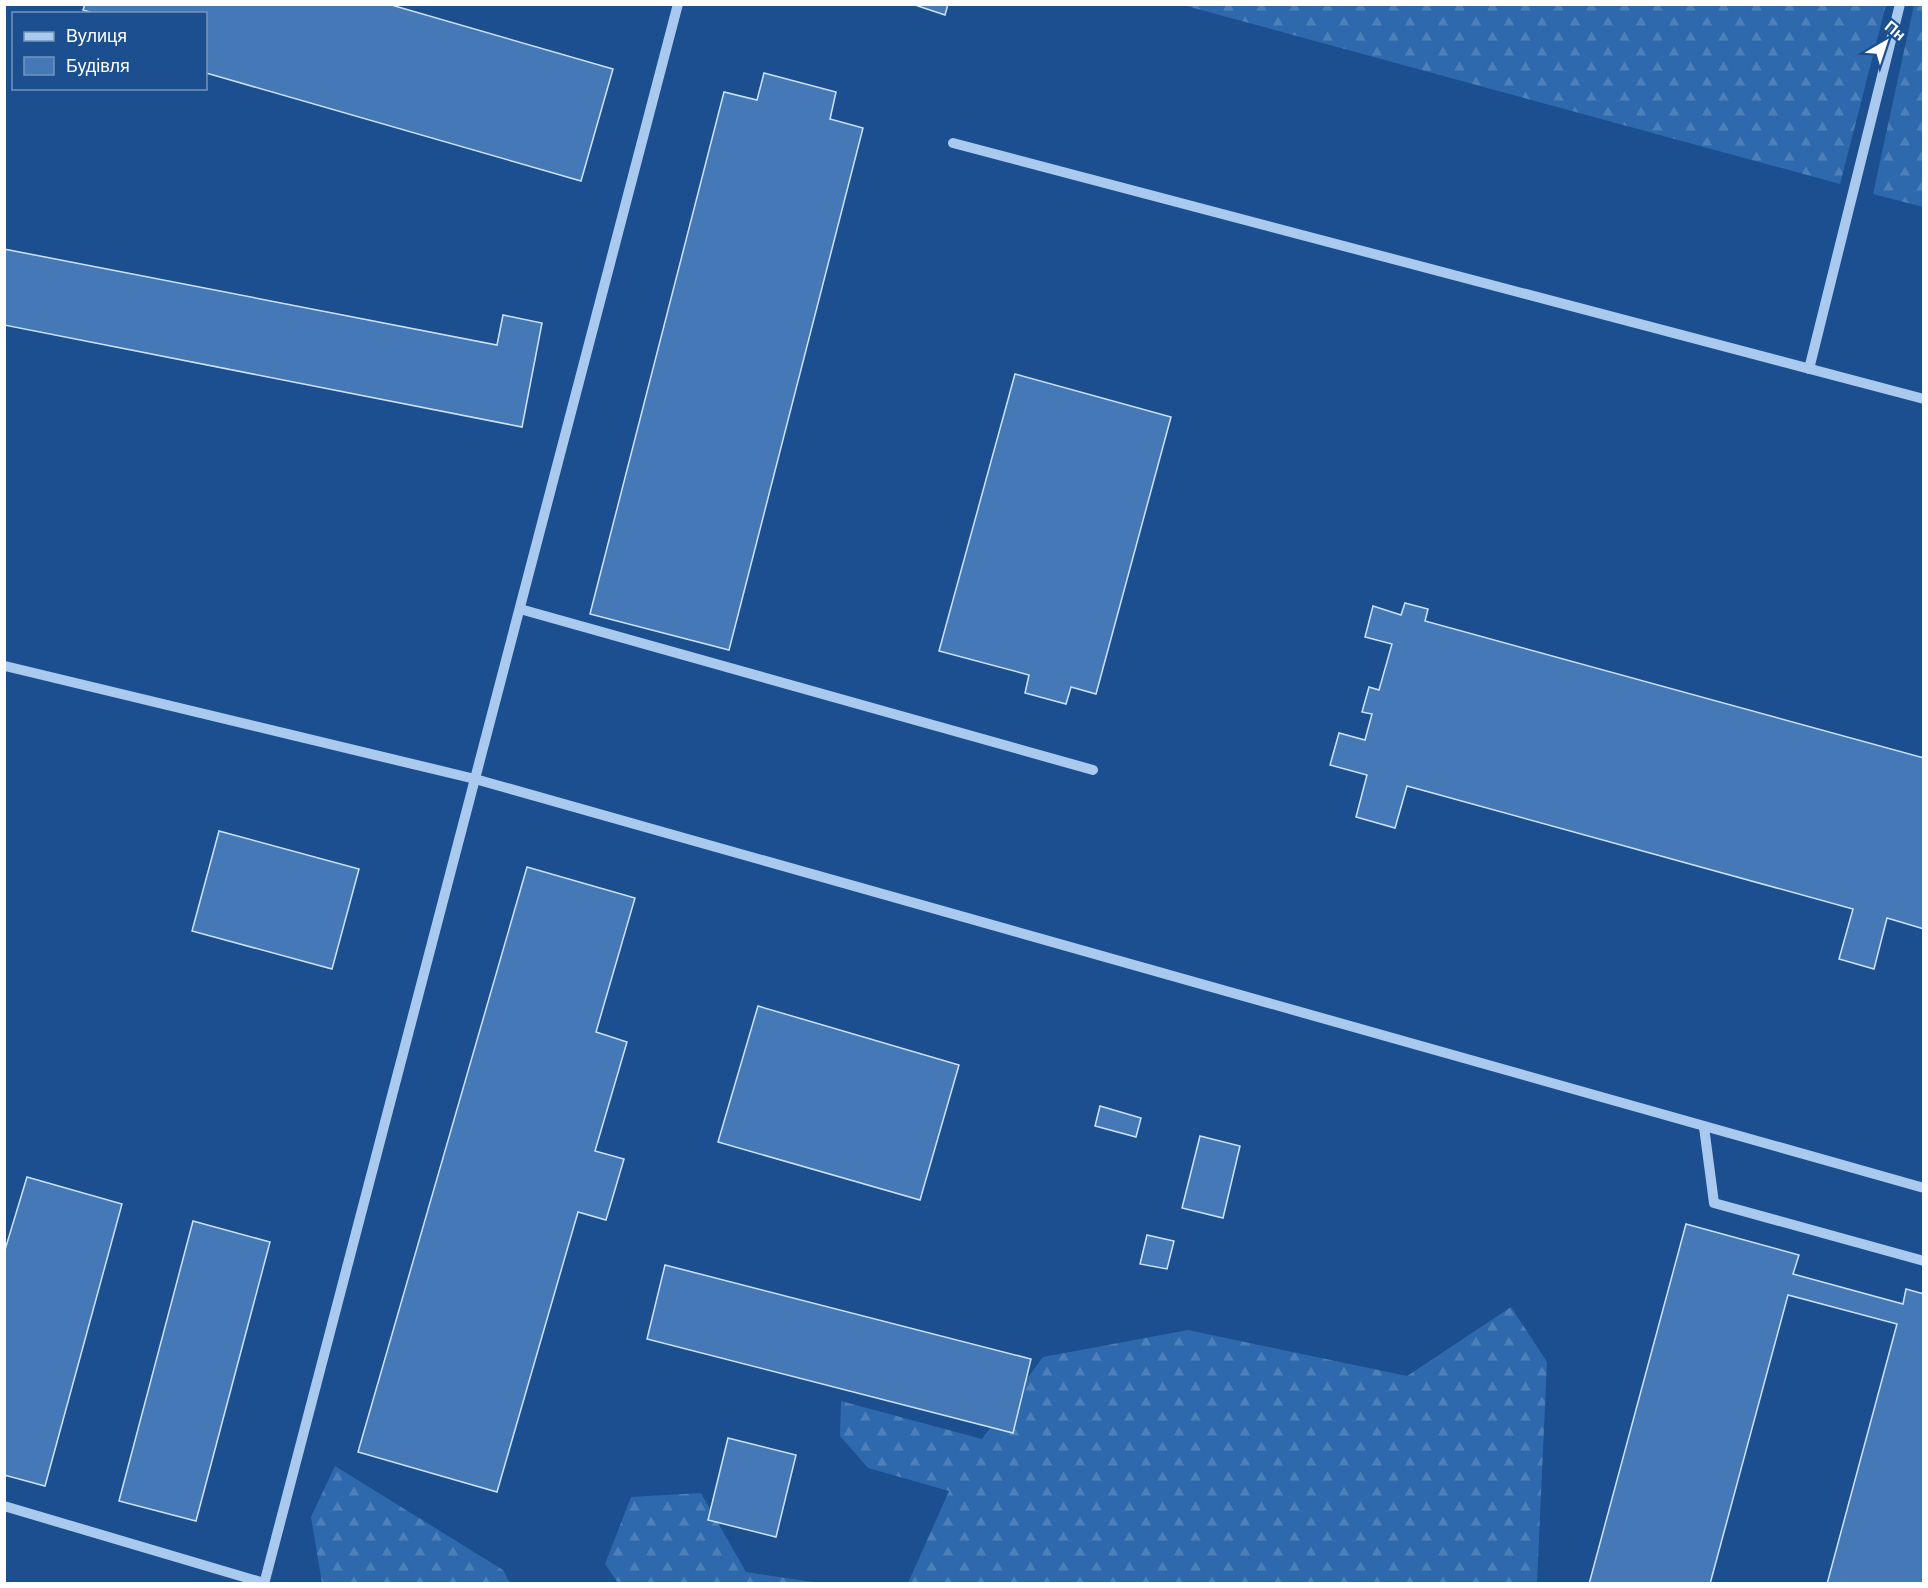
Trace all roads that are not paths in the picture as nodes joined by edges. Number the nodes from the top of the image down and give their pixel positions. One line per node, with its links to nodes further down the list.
1 (678, 4): 6 (lane)
2 (1900, 4): 4 (lane)
3 (953, 143): 4 (lane)
4 (1809, 369): 5 (lane)
5 (1923, 399)
6 (520, 609): 8 (lane); 9 (lane)
7 (5, 666): 9 (lane)
8 (1093, 770)
9 (475, 779): 10 (lane); 14 (lane)
10 (1704, 1127): 11 (lane); 12 (lane)
11 (1923, 1188)
12 (1923, 1262)
13 (4, 1506): 14 (lane)
14 (264, 1583)

